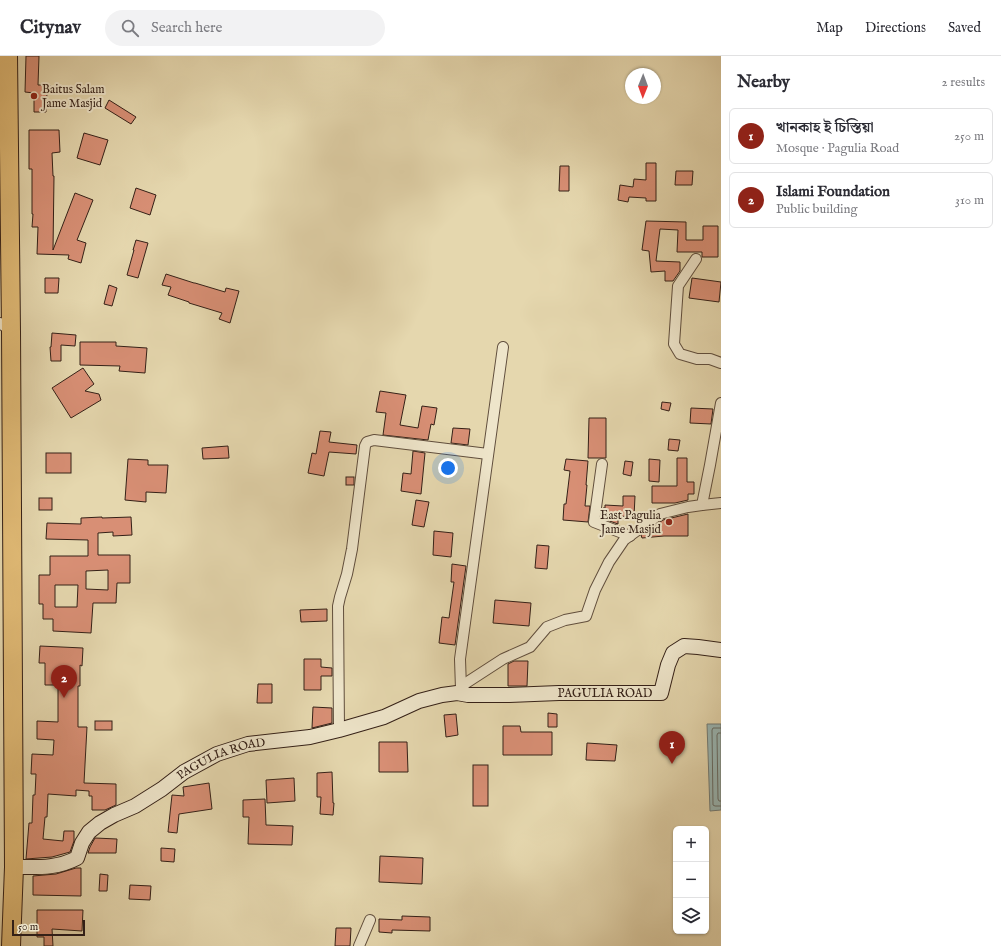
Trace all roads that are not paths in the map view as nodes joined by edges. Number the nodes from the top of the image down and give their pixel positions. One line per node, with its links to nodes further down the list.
1 (8, 56): 3 (highway)
2 (696, 258): 5 (street)
3 (6, 327): 15 (highway)
4 (503, 347): 7 (street)
5 (721, 363)
6 (721, 403): 10 (street)
7 (488, 454): 13 (street); 14 (street)
8 (602, 464): 11 (street)
9 (721, 503): 10 (street, PAGULIA ROAD)
10 (702, 505): 11 (street, PAGULIA ROAD)
11 (630, 536): 13 (street, PAGULIA ROAD)
12 (721, 650): 13 (street, PAGULIA ROAD)
13 (459, 691): 14 (street, PAGULIA ROAD)
14 (339, 730): 15 (street, PAGULIA ROAD)
15 (14, 867): 17 (highway)
16 (370, 920): 19 (street)
17 (6, 929): 18 (highway)
18 (11, 946)
19 (359, 946)

